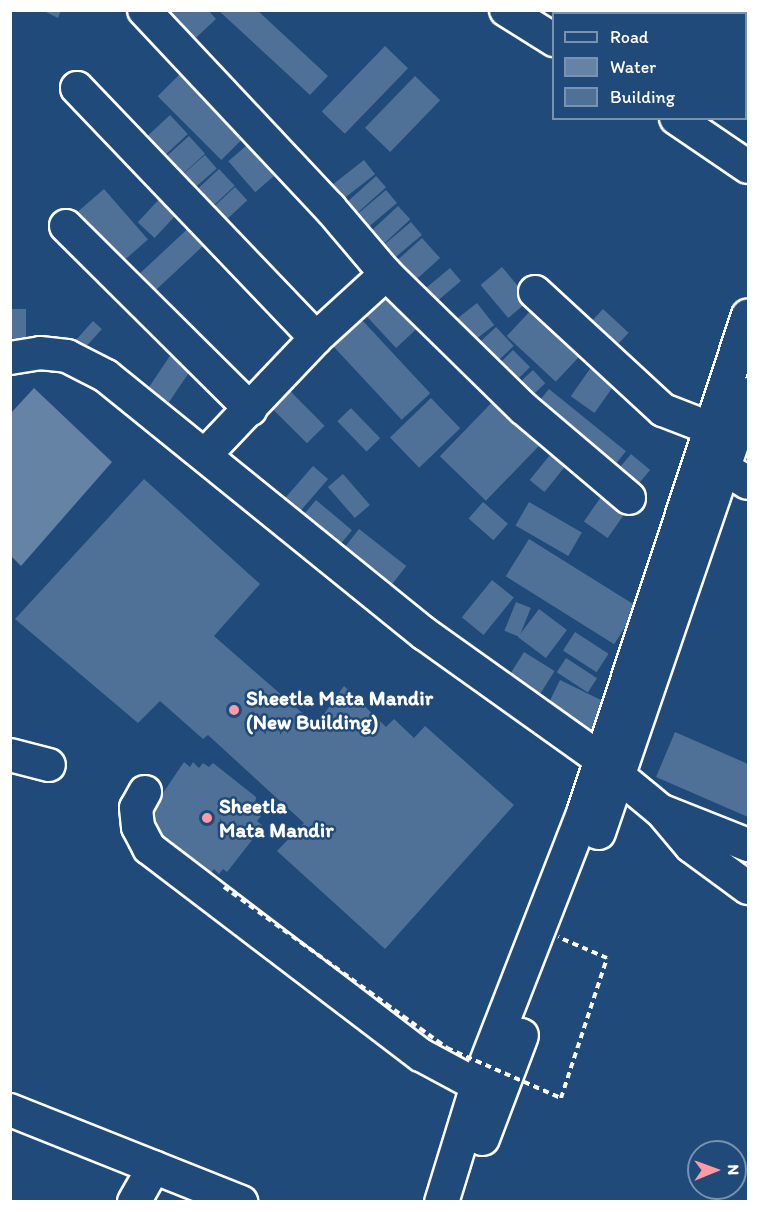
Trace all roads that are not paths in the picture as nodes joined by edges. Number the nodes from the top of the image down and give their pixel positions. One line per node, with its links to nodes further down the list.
1 (144, 10): 8 (street)
2 (506, 10): 3 (street)
3 (552, 39)
4 (77, 88): 11 (street)
5 (679, 120): 6 (street)
6 (748, 166)
7 (66, 226): 14 (street)
8 (386, 274): 11 (street); 18 (street)
9 (535, 292): 15 (street)
10 (748, 315): 15 (main road)
11 (316, 338): 14 (street)
12 (10, 358): 16 (street)
13 (748, 394): 17 (main road)
14 (250, 409): 16 (street)
15 (712, 429): 21 (main road)
16 (205, 455): 21 (street)
17 (736, 475): 21 (main road)
18 (629, 498)
19 (10, 755): 20 (street)
20 (49, 765)
21 (610, 768): 23 (street); 26 (main road); 32 (main road)
22 (145, 792): 26 (street)
23 (660, 810): 24 (street); 25 (street)
24 (748, 845)
25 (748, 888)
26 (477, 1085): 31 (main road)
27 (10, 1110): 28 (street)
28 (154, 1167): 29 (street); 30 (street)
29 (134, 1202)
30 (241, 1202)
31 (441, 1202)
32 (464, 1202)

